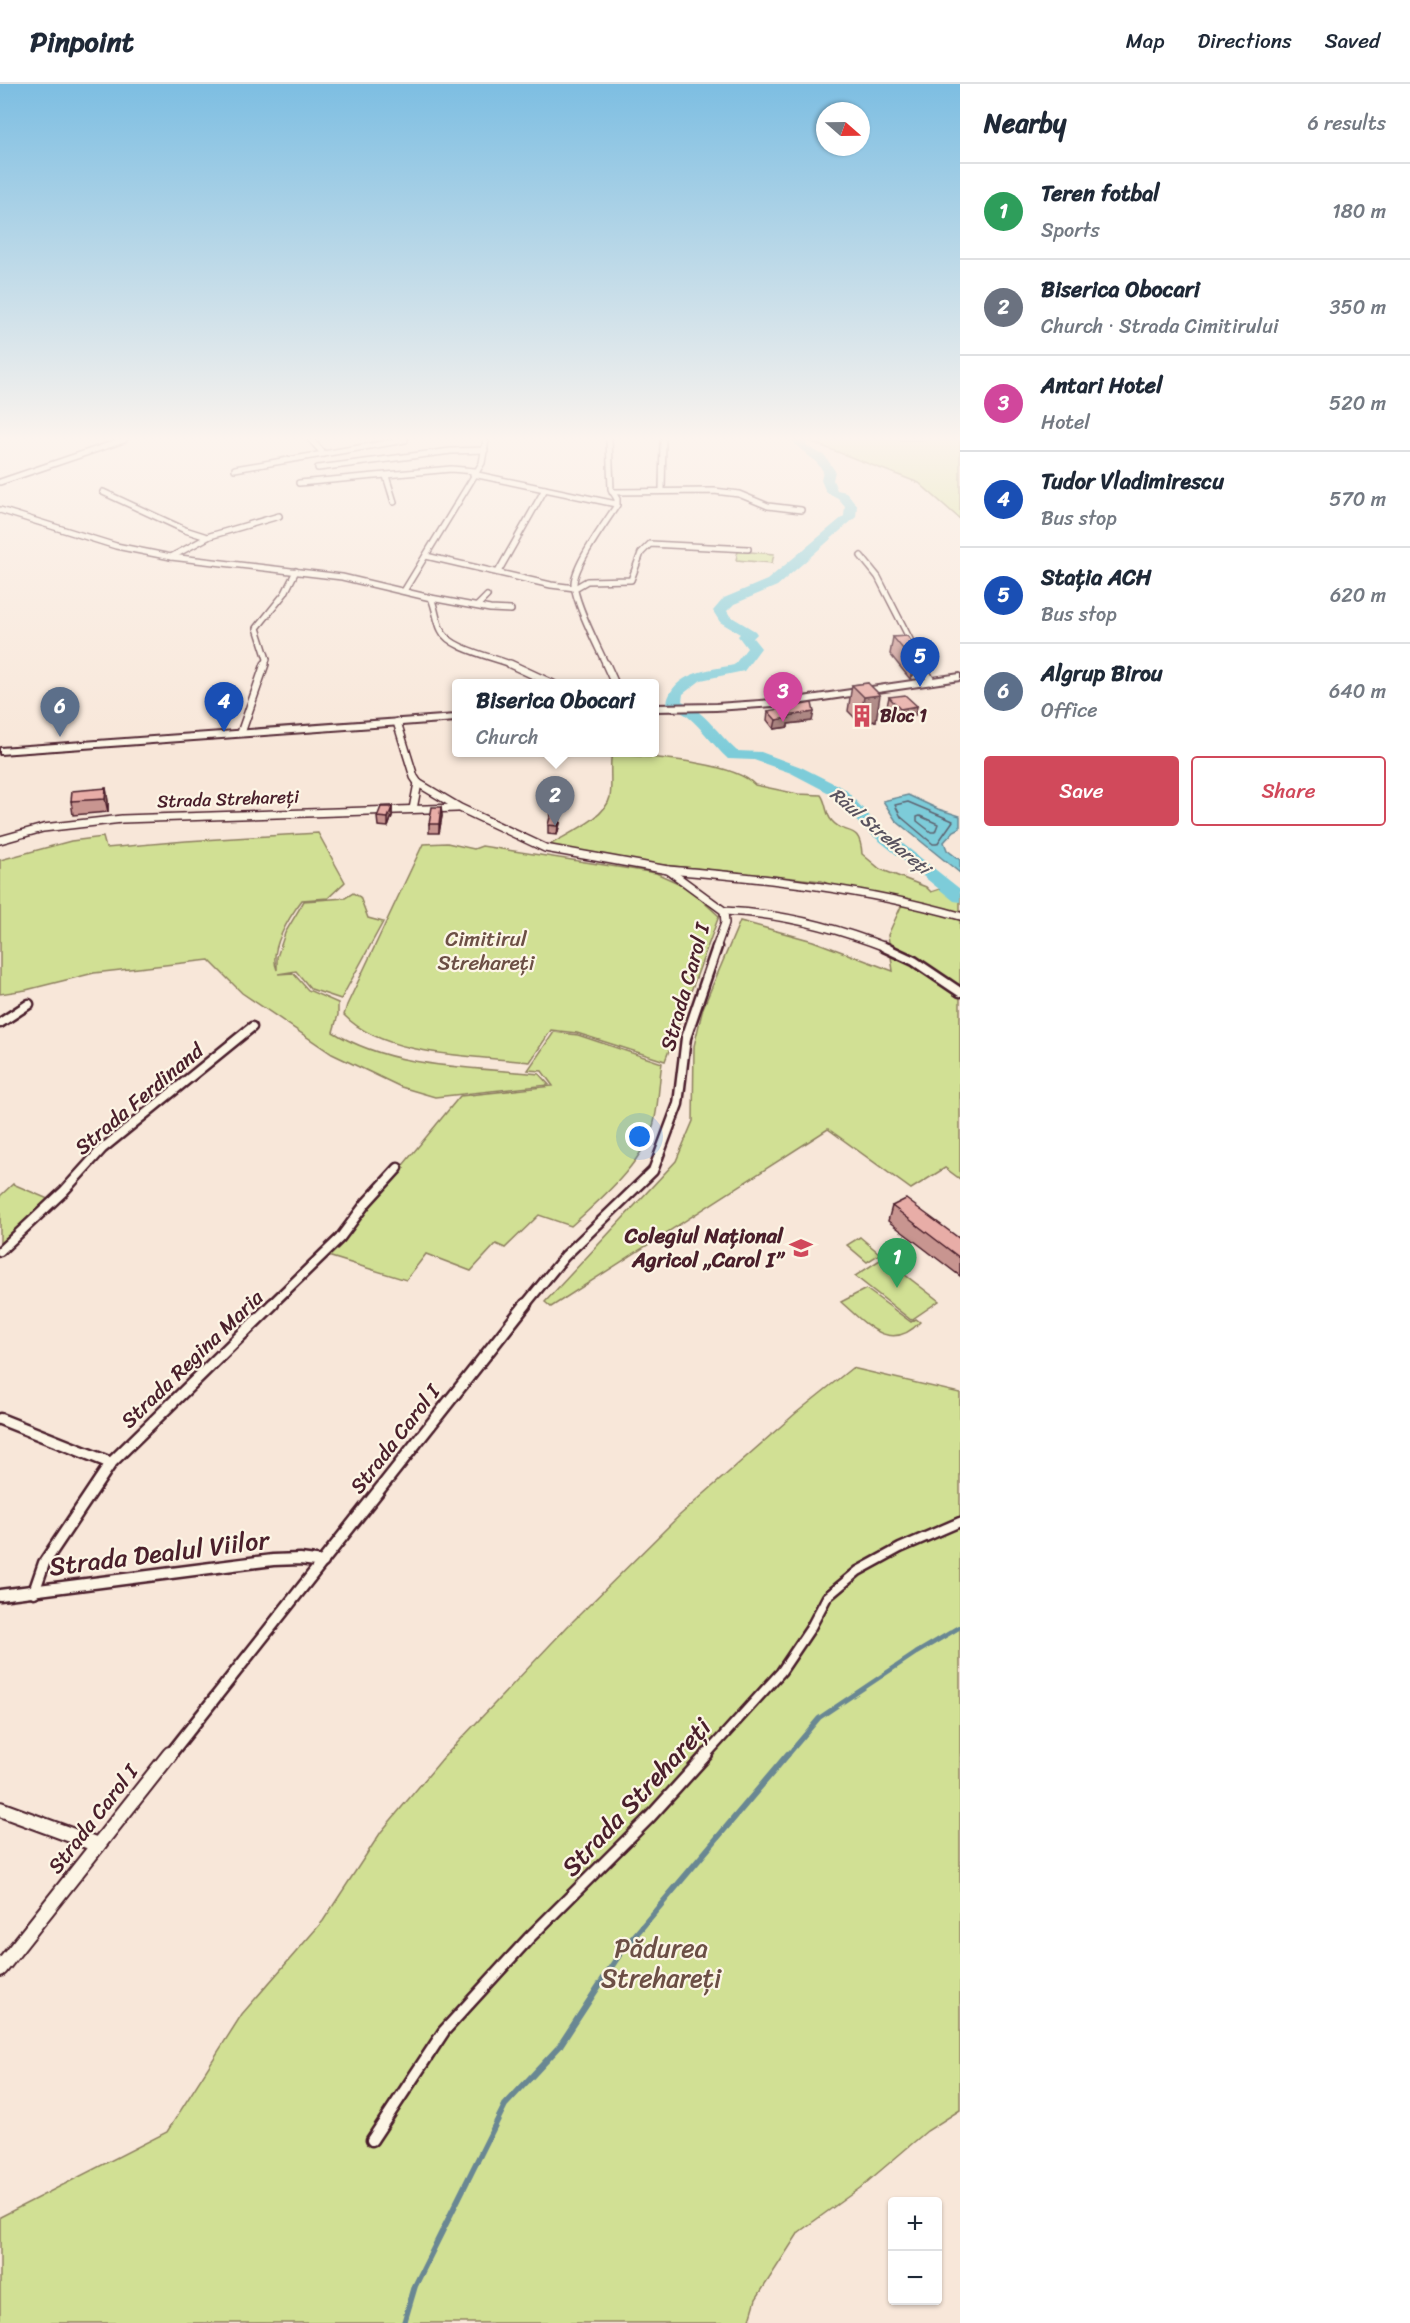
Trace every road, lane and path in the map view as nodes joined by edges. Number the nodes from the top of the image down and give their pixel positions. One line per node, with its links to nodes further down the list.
1 (109, 544): 11 (street)
2 (194, 544): 11 (street)
3 (433, 544): 9 (street)
4 (514, 544): 13 (street)
5 (594, 544): 14 (street)
6 (650, 544): 14 (street)
7 (660, 544): 8 (street)
8 (748, 549)
9 (426, 556): 13 (street); 15 (street)
10 (861, 556): 23 (street)
11 (171, 557): 12 (street)
12 (296, 571): 15 (street); 27 (street)
13 (498, 572): 14 (street)
14 (575, 588): 22 (street)
15 (404, 591): 17 (street)
16 (487, 596): 18 (street)
17 (431, 598): 18 (street); 21 (street)
18 (477, 606): 19 (street)
19 (511, 610)
20 (960, 677): 23 (main road)
21 (542, 679)
22 (613, 679)
23 (931, 681): 24 (main road)
24 (659, 708)
25 (452, 718): 26 (main road)
26 (397, 722): 27 (main road); 29 (street)
27 (241, 733): 28 (main road)
28 (0, 750)
29 (418, 783): 30 (street); 31 (street)
30 (460, 808): 31 (street, Strada Strehareți); 33 (street)
31 (413, 809): 32 (street, Strada Strehareți)
32 (0, 840)
33 (668, 870): 34 (street, Strada Carol I); 35 (street)
34 (724, 911): 36 (street); 45 (street, Strada Carol I)
35 (960, 916)
36 (960, 993)
37 (28, 1004): 38 (street)
38 (0, 1023)
39 (252, 1027): 41 (street, Strada Ferdinand)
40 (398, 1168): 43 (street, Strada Regina Maria)
41 (0, 1251)
42 (0, 1419): 43 (street)
43 (111, 1463): 46 (street, Strada Regina Maria)
44 (960, 1522): 51 (street, Strada Strehareți)
45 (323, 1562): 46 (street, Strada Dealul Viilor); 49 (street, Strada Carol I)
46 (34, 1592): 47 (street, Strada Dealul Viilor)
47 (0, 1595)
48 (0, 1809): 49 (street)
49 (98, 1845): 50 (street, Strada Carol I)
50 (0, 1969)
51 (372, 2140)

